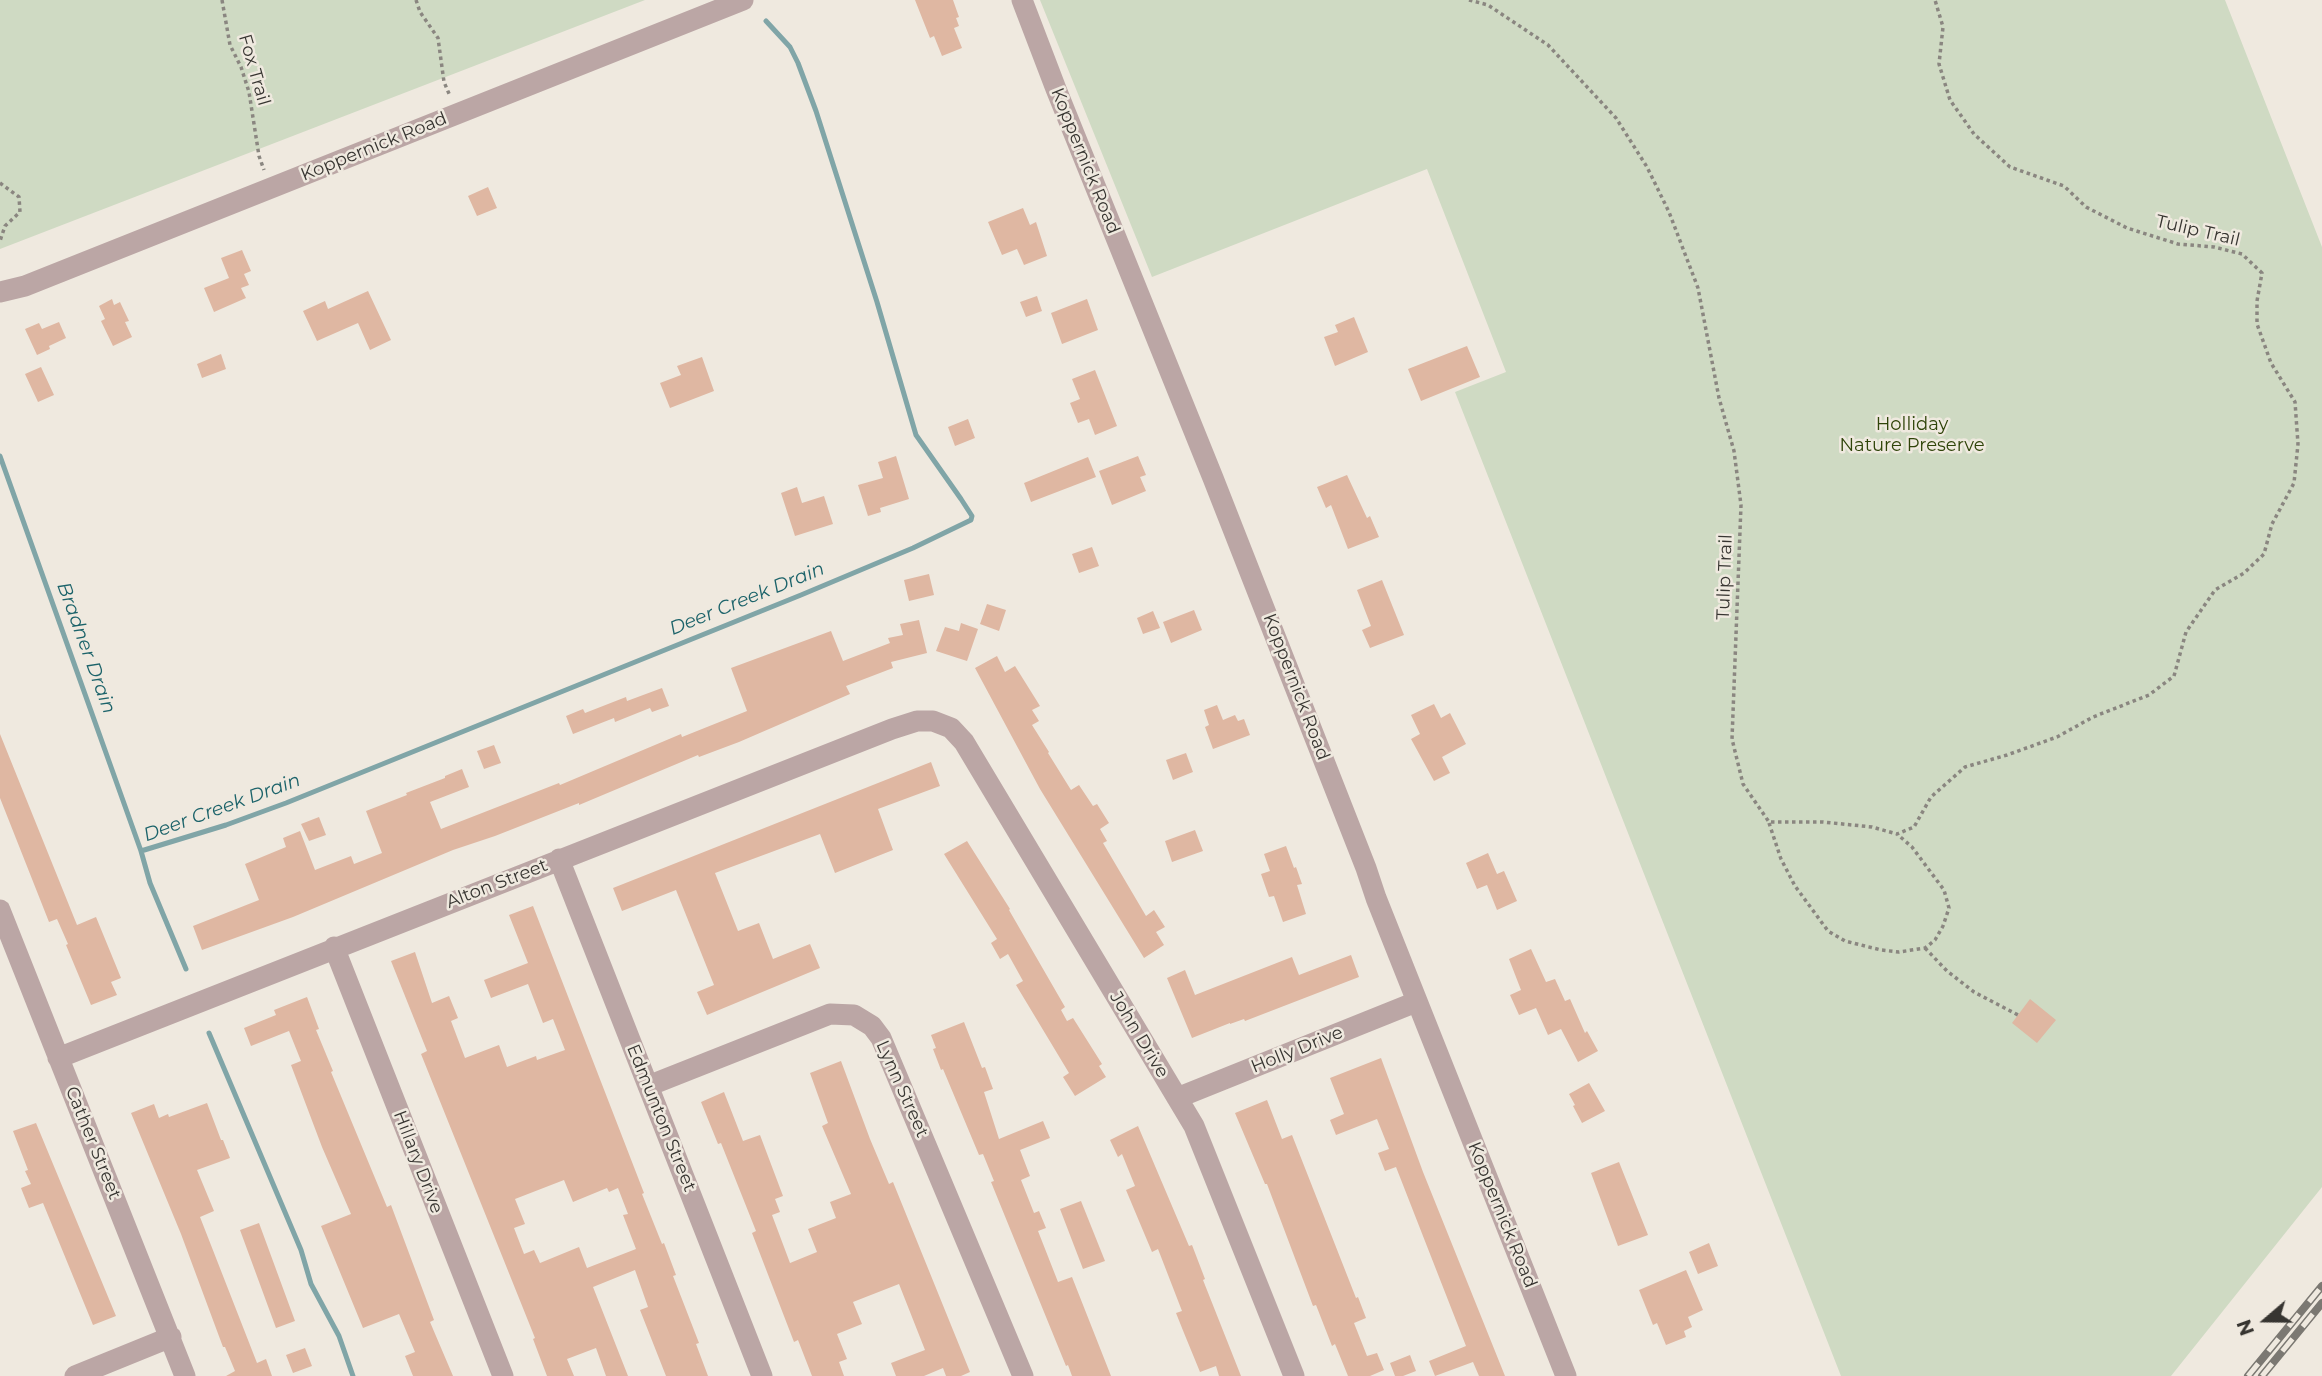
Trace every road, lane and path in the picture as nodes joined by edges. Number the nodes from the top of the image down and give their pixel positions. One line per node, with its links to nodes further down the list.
1 (222, 0): 9 (path, Fox Trail)
2 (416, 0): 7 (path)
3 (743, 0): 7 (street, Koppernick Road)
4 (1022, 0): 20 (street, Koppernick Road)
5 (1469, 0): 14 (path, Tulip Trail)
6 (1935, 0): 15 (path, Tulip Trail)
7 (457, 114): 9 (street, Koppernick Road)
8 (0, 183): 10 (path)
9 (270, 189): 12 (street, Koppernick Road)
10 (3, 225): 11 (path)
11 (0, 241)
12 (2, 292)
13 (938, 722): 16 (street, Alton Street); 24 (street, John Drive)
14 (1769, 822): 15 (path); 19 (path, Tulip Trail)
15 (1897, 834): 19 (path)
16 (559, 859): 18 (street, Alton Street); 23 (street, Edmunton Street)
17 (0, 910): 22 (street, Cather Street)
18 (334, 947): 22 (street, Alton Street); 28 (street, Hillary Drive)
19 (1925, 948): 21 (path)
20 (1416, 1002): 24 (street, Holly Drive); 32 (street, Koppernick Road)
21 (2018, 1015)
22 (58, 1058): 25 (street, Cather Street)
23 (648, 1086): 29 (street, Edmunton Street); 30 (street, Lynn Street)
24 (1177, 1098): 31 (street, John Drive)
25 (171, 1337): 26 (street); 27 (street, Cather Street)
26 (75, 1376)
27 (185, 1376)
28 (503, 1376)
29 (762, 1376)
30 (1023, 1376)
31 (1294, 1376)
32 (1566, 1376)

